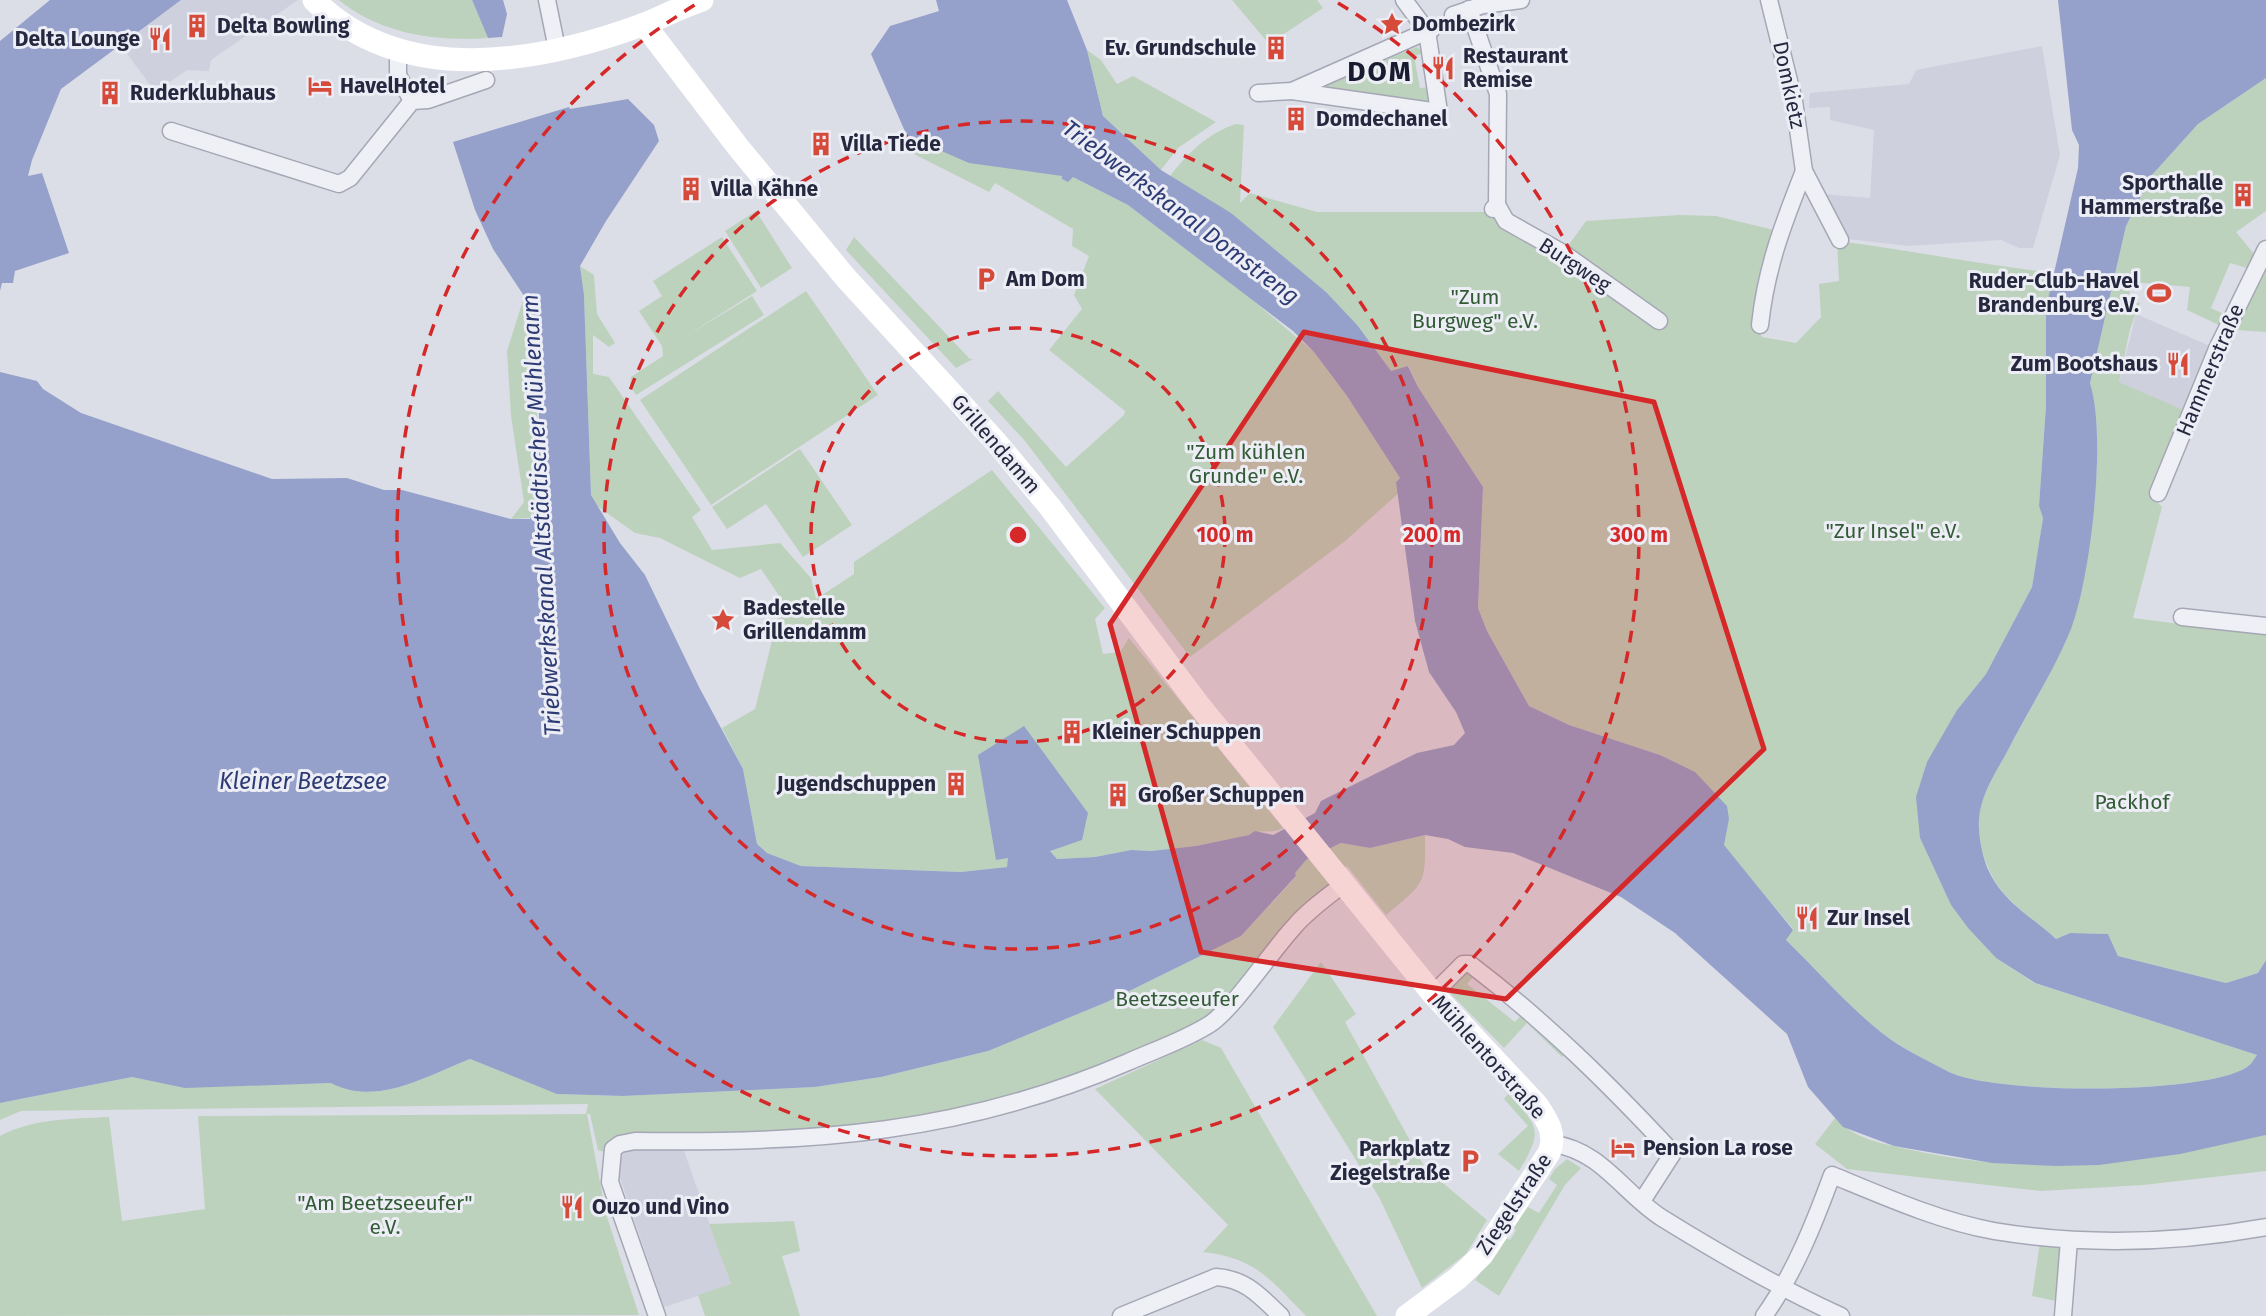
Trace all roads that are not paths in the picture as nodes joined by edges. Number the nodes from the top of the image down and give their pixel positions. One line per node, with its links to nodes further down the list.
1 (314, 0): 11 (main road)
2 (547, 0): 12 (street)
3 (702, 0): 9 (main road)
4 (1404, 0): 10 (street)
5 (1521, 0): 7 (street)
6 (1769, 0): 18 (street, Domkietz)
7 (1477, 5): 8 (street); 21 (street, Burgweg)
8 (1453, 15)
9 (643, 24): 12 (main road); 26 (main road, Grillendamm)
10 (1429, 30): 14 (street); 14 (street)
11 (398, 49): 12 (main road); 16 (street)
12 (557, 49)
13 (486, 80): 16 (street)
14 (1292, 91): 15 (street)
15 (1258, 93)
16 (412, 102): 17 (street)
17 (171, 131)
18 (1804, 172): 19 (street, Domkietz); 22 (street, Domkietz)
19 (1840, 240)
20 (2266, 248): 23 (street, Hammerstraße)
21 (1659, 321)
22 (1760, 325)
23 (2158, 493)
24 (2182, 617): 25 (street)
25 (2266, 626)
26 (1341, 878): 27 (main road, Mühlentorstraße); 33 (street)
27 (1433, 994): 28 (main road, Mühlentorstraße); 29 (street)
28 (1553, 1144): 29 (street, Mühlentorstraße); 36 (main road, Ziegelstraße)
29 (1642, 1201): 32 (street, Mühlentorstraße)
30 (2266, 1227): 31 (street)
31 (2069, 1240): 32 (street); 39 (street)
32 (1782, 1289): 37 (street); 38 (street, Mühlentorstraße)
33 (657, 1314)
34 (1121, 1316): 35 (street)
35 (1281, 1316)
36 (1407, 1316)
37 (1764, 1316)
38 (1841, 1316)
39 (2063, 1316)

